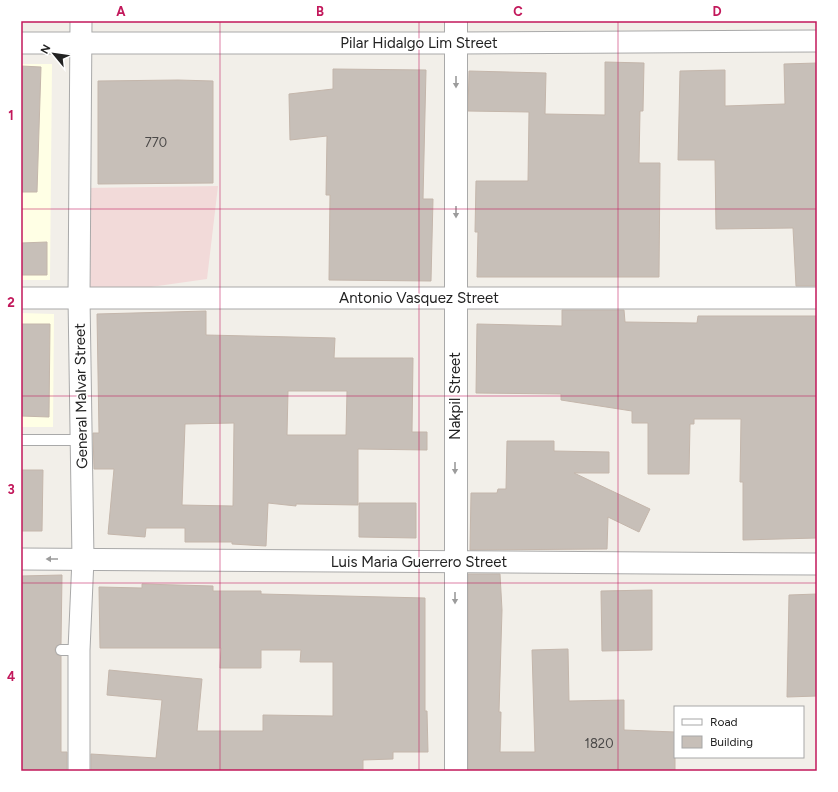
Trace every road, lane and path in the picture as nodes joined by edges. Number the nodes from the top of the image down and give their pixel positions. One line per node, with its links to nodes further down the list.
1 (81, 21): 5 (street, General Malvar Street)
2 (456, 21): 6 (street, Nakpil Street)
3 (817, 41): 6 (street, Pilar Hidalgo Lim Street)
4 (21, 43): 5 (street, Pilar Hidalgo Lim Street)
5 (81, 43): 6 (street, Pilar Hidalgo Lim Street); 8 (street, General Malvar Street)
6 (457, 43): 9 (street, Nakpil Street, one-way to 9)
7 (21, 298): 8 (street, Antonio Vasquez Street)
8 (80, 298): 9 (street, Antonio Vasquez Street); 12 (street, General Malvar Street)
9 (455, 298): 10 (street, Antonio Vasquez Street); 15 (street, Nakpil Street, one-way to 15)
10 (817, 298)
11 (21, 440): 12 (lane)
12 (81, 440): 14 (street, General Malvar Street)
13 (21, 559): 14 (street, Luis Maria Guerrero Street, one-way to 13)
14 (83, 559): 15 (street, Luis Maria Guerrero Street); 17 (street, General Malvar Street)
15 (455, 562): 16 (street, Luis Maria Guerrero Street); 18 (street, Nakpil Street, one-way to 18)
16 (817, 564)
17 (80, 771)
18 (456, 771)

